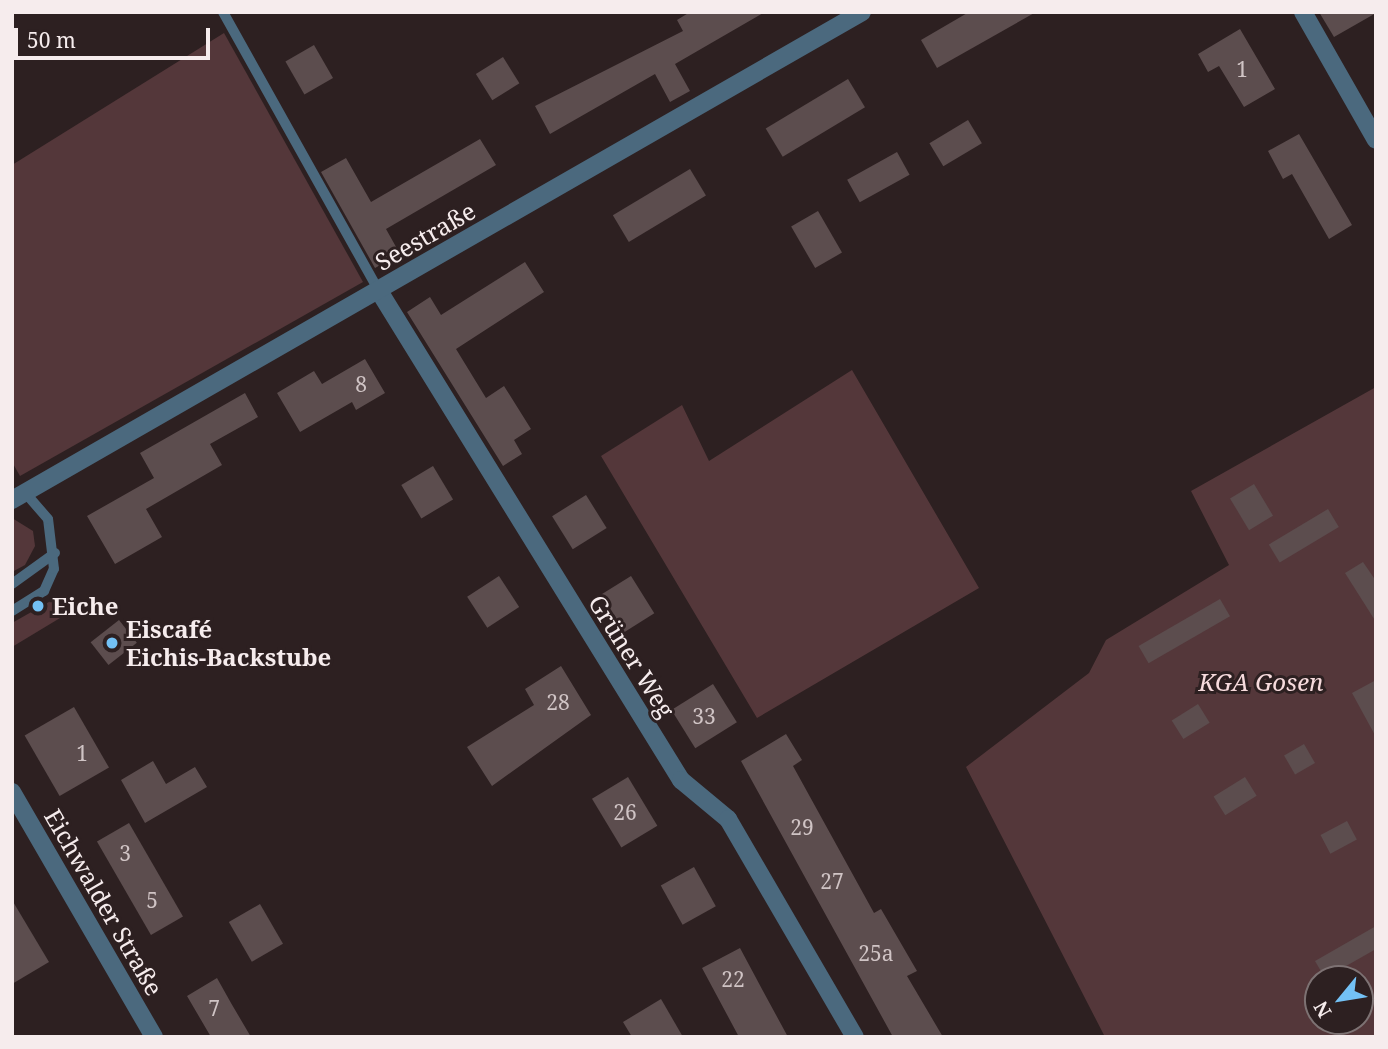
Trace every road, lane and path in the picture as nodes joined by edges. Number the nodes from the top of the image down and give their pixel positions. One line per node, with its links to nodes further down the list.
1 (223, 12): 5 (lane)
2 (862, 12): 5 (street, Seestraße)
3 (1303, 12): 4 (street)
4 (1376, 140)
5 (379, 291): 6 (street, Seestraße); 12 (street, Grüner Weg)
6 (19, 497): 7 (lane)
7 (55, 553): 8 (lane); 9 (lane)
8 (12, 584)
9 (12, 611)
10 (12, 792): 11 (street, Eichwalder Straße)
11 (154, 1037)
12 (855, 1037)

